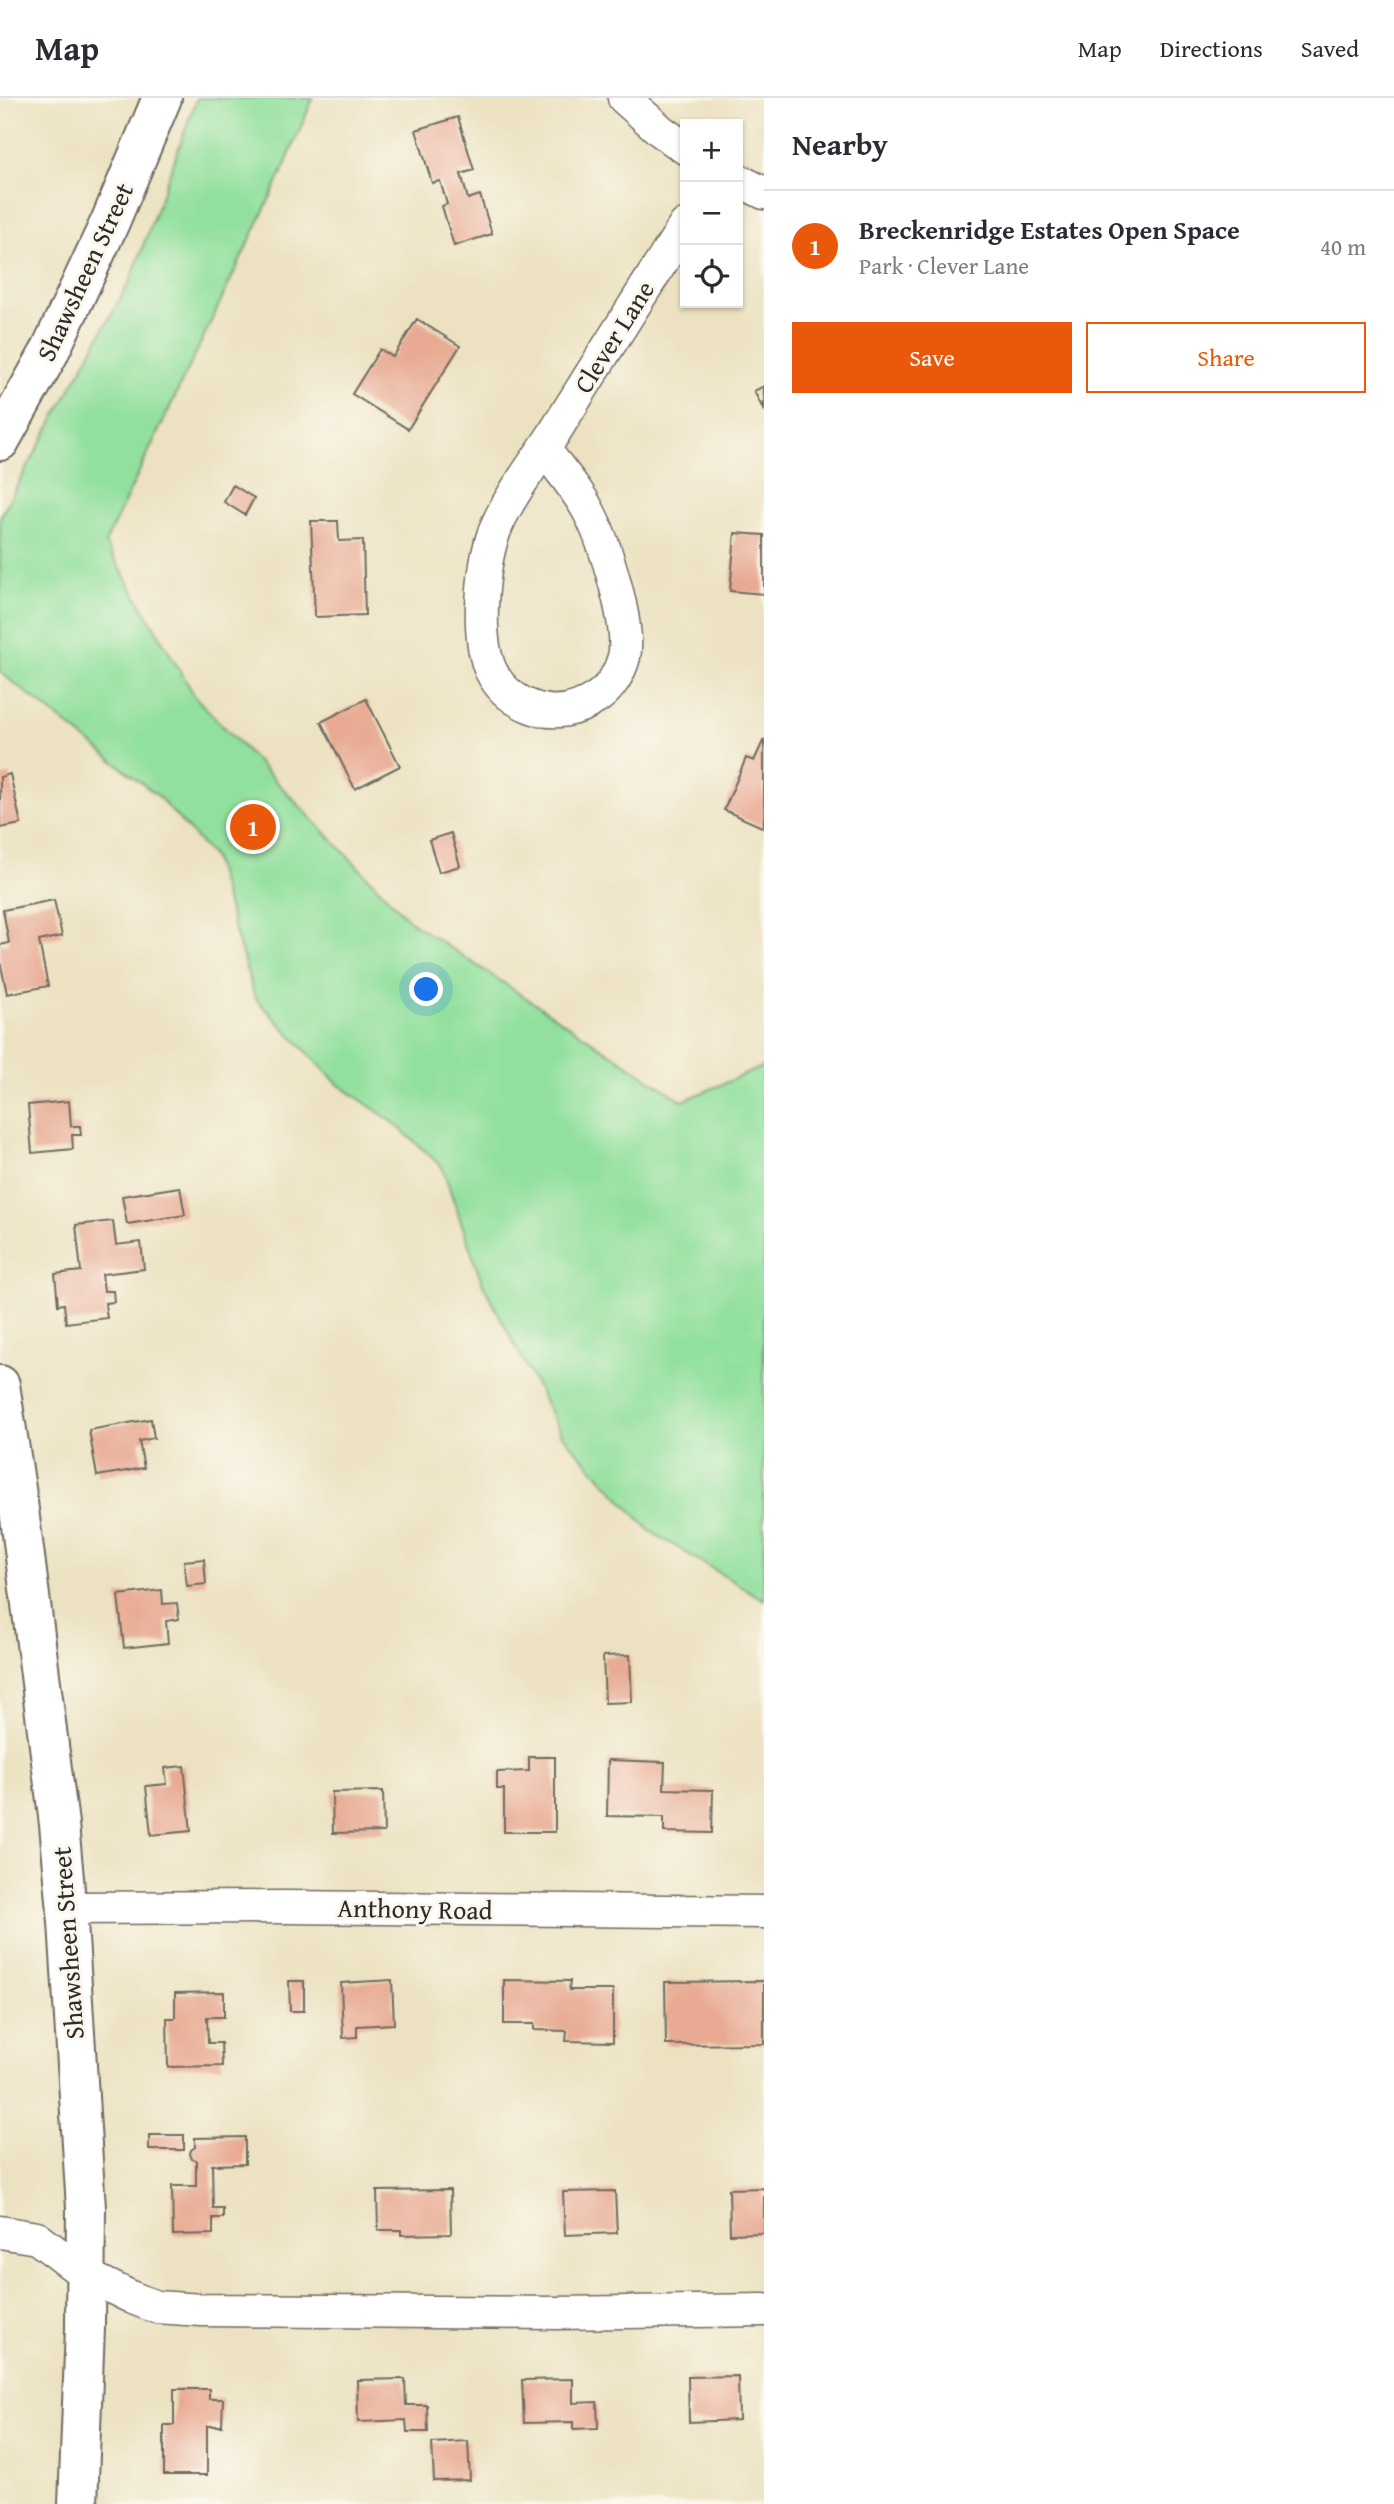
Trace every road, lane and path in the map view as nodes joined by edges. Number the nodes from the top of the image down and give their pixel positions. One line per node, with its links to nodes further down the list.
1 (162, 98): 7 (main road, Shawsheen Street)
2 (624, 98): 3 (street)
3 (680, 144)
4 (742, 182): 5 (street)
5 (764, 193)
6 (680, 233): 8 (street, Clever Lane)
7 (0, 441)
8 (544, 449): 8 (street, Clever Lane)
9 (0, 1385): 10 (main road, Shawsheen Street)
10 (67, 1908): 11 (street, Anthony Road); 13 (main road, Shawsheen Street)
11 (764, 1912)
12 (0, 2232): 13 (street)
13 (86, 2275): 14 (street); 15 (main road, Shawsheen Street)
14 (764, 2309)
15 (78, 2504)

